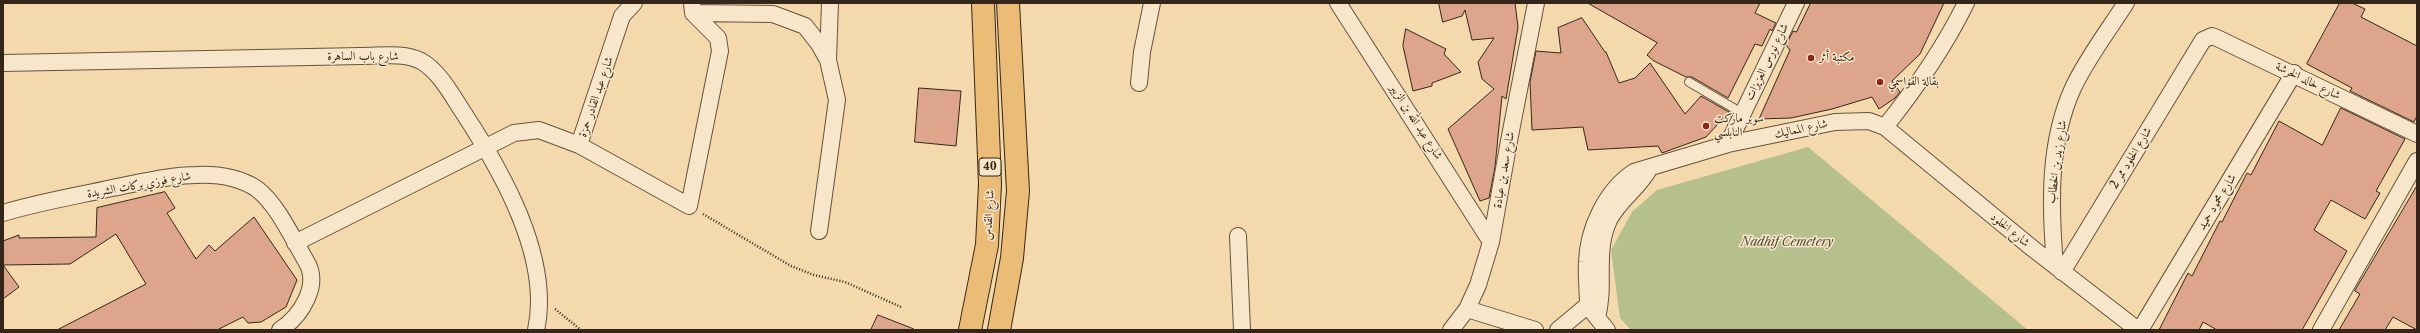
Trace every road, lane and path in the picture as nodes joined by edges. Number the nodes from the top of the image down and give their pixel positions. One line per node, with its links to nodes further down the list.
1 (634, 3): 22 (street, شارع عبد القادر حمزة)
2 (830, 3): 13 (street)
3 (983, 3): 39 (highway, شارع القدس / 40)
4 (1008, 3): 40 (highway, 40)
5 (1152, 3): 17 (street)
6 (1338, 3): 30 (street, شارع عبد الله بن الزبير)
7 (1966, 3): 19 (street)
8 (2126, 3): 31 (street, شارع زيد بن الخطاب)
9 (1792, 4): 18 (street, شارع نورس العزيزات)
10 (1534, 6): 30 (street, شارع سعد بن عبادة)
11 (692, 8): 13 (street); 25 (street)
12 (2200, 44): 15 (street, شارع خالد الخرشة); 31 (street, شارع الخلود ممر 2)
13 (828, 60): 27 (street)
14 (3, 63): 23 (street, شارع باب الساهرة)
15 (2294, 74): 20 (street, شارع خالد الخرشة); 46 (street, شارع محمود حميد)
16 (1689, 82): 18 (lane)
17 (1139, 83)
18 (1742, 113): 21 (street, شارع نورس العزيزات)
19 (1885, 127): 21 (street, شارع المماليك); 31 (street, شارع الخلود)
20 (2417, 134)
21 (1728, 144): 35 (street, شارع المماليك)
22 (579, 145): 23 (street, شارع عبد القادر حمزة); 25 (street)
23 (485, 146): 29 (street, شارع عبد القادر حمزة); 32 (street, شارع باب الساهرة)
24 (2417, 161): 47 (street)
25 (689, 206): 33 (path)
26 (3, 213): 29 (street, شارع فوزي بركات الشريدة)
27 (819, 231)
28 (1238, 236): 41 (street)
29 (295, 242): 36 (street, شارع فوزي بركات الشريدة)
30 (1491, 242): 34 (street, شارع سعد بن عبادة)
31 (2059, 268): 46 (street, شارع الخلود)
32 (540, 295): 37 (street, شارع باب الساهرة); 38 (path)
33 (901, 307)
34 (1467, 308): 42 (street, شارع سعد بن عبادة); 43 (street)
35 (1595, 308): 44 (street); 45 (street)
36 (280, 330)
37 (536, 330)
38 (581, 330)
39 (970, 330)
40 (999, 330)
41 (1242, 330)
42 (1451, 330)
43 (1535, 330)
44 (1558, 330)
45 (1607, 330)
46 (2139, 330)
47 (2320, 330)

